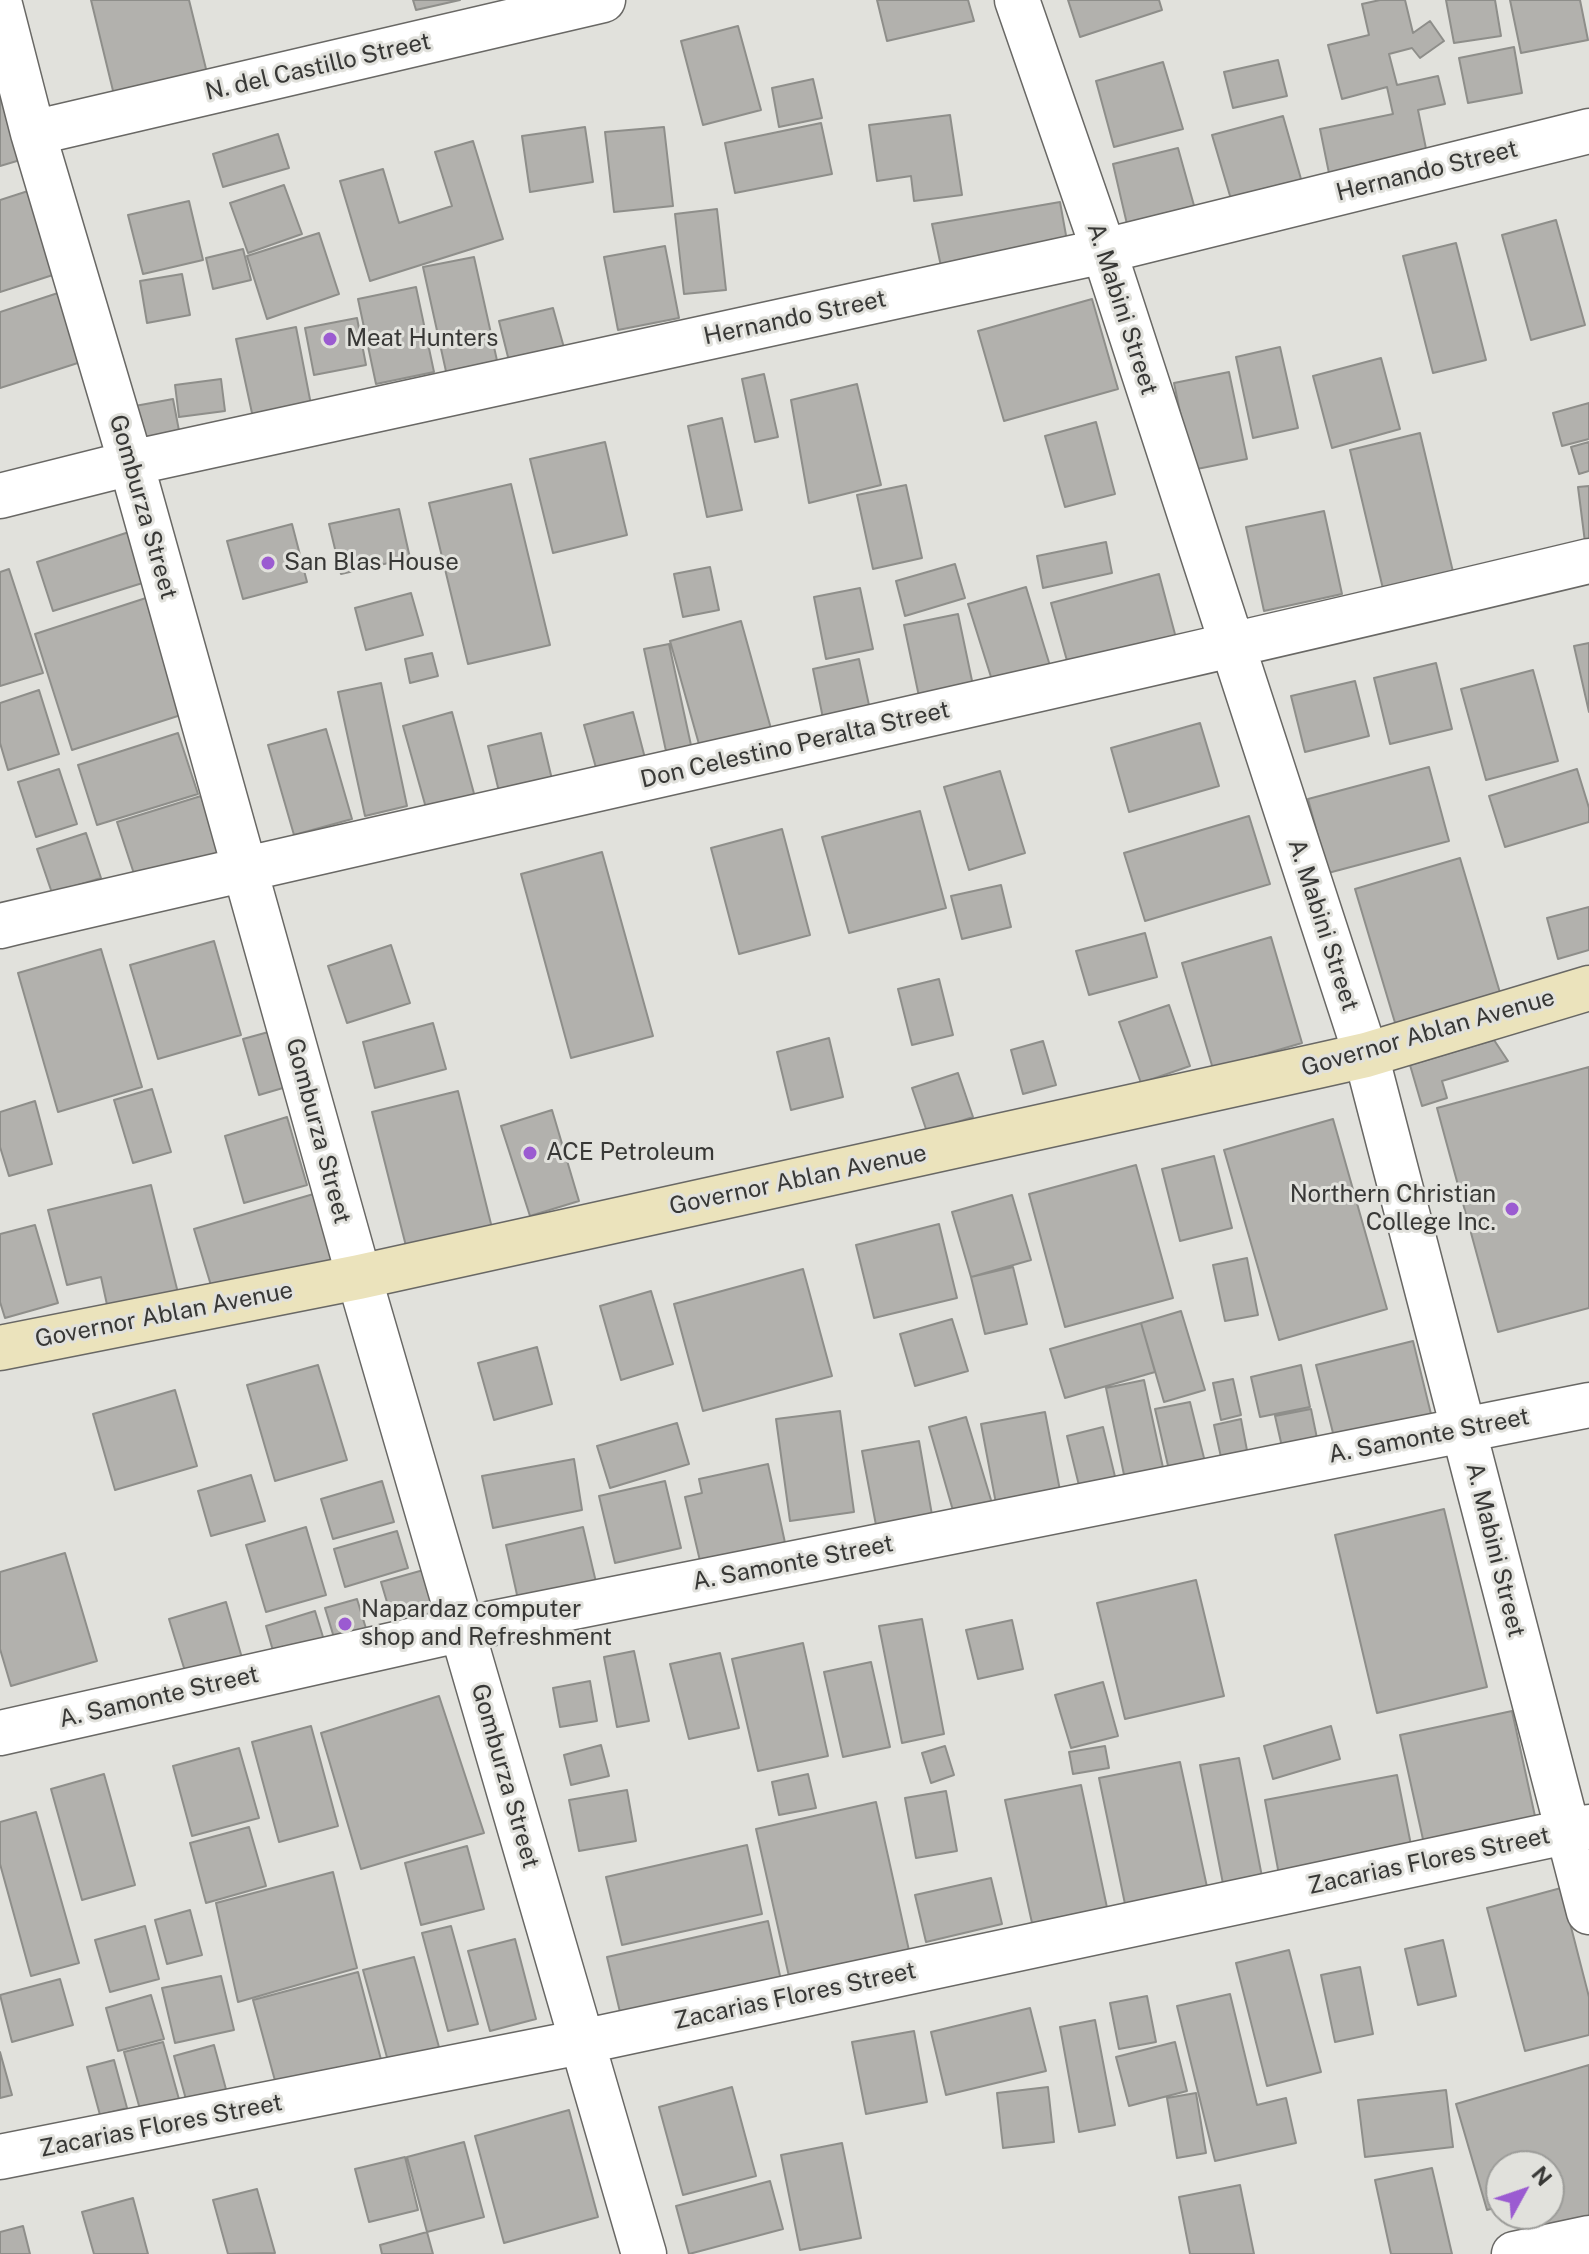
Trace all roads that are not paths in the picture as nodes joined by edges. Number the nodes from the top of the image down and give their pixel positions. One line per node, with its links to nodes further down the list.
1 (603, 0): 5 (street, N. del Castillo Street)
2 (1017, 0): 6 (street, A. Mabini Street)
3 (0, 5): 5 (street, Gomburza Street)
4 (1589, 131): 6 (street, Hernando Street)
5 (33, 133): 7 (street, Gomburza Street)
6 (1104, 251): 7 (street, Hernando Street); 10 (street, A. Mabini Street)
7 (131, 463): 8 (street, Hernando Street); 11 (street, Gomburza Street)
8 (0, 496)
9 (1589, 561): 10 (street, Don Celestino Peralta Street)
10 (1233, 647): 11 (street, Don Celestino Peralta Street); 14 (street, A. Mabini Street)
11 (246, 868): 12 (street, Don Celestino Peralta Street); 15 (street, Gomburza Street)
12 (0, 926)
13 (1589, 988): 14 (main road, Governor Ablan Avenue)
14 (1366, 1055): 15 (main road, Governor Ablan Avenue); 18 (street, A. Mabini Street)
15 (359, 1277): 16 (main road, Governor Ablan Avenue); 19 (street, Gomburza Street)
16 (0, 1348)
17 (1589, 1405): 18 (street, A. Samonte Street)
18 (1464, 1428): 19 (street, A. Samonte Street); 21 (street, A. Mabini Street)
19 (463, 1629): 20 (street, A. Samonte Street); 23 (street, Gomburza Street)
20 (0, 1733)
21 (1578, 1829): 22 (street, A. Mabini Street); 23 (street, Zacarias Flores Street)
22 (1589, 1912)
23 (581, 2042): 24 (street, Zacarias Flores Street); 26 (street, Gomburza Street)
24 (0, 2157)
25 (1589, 2238): 27 (street)
26 (644, 2254)
27 (1514, 2254)

